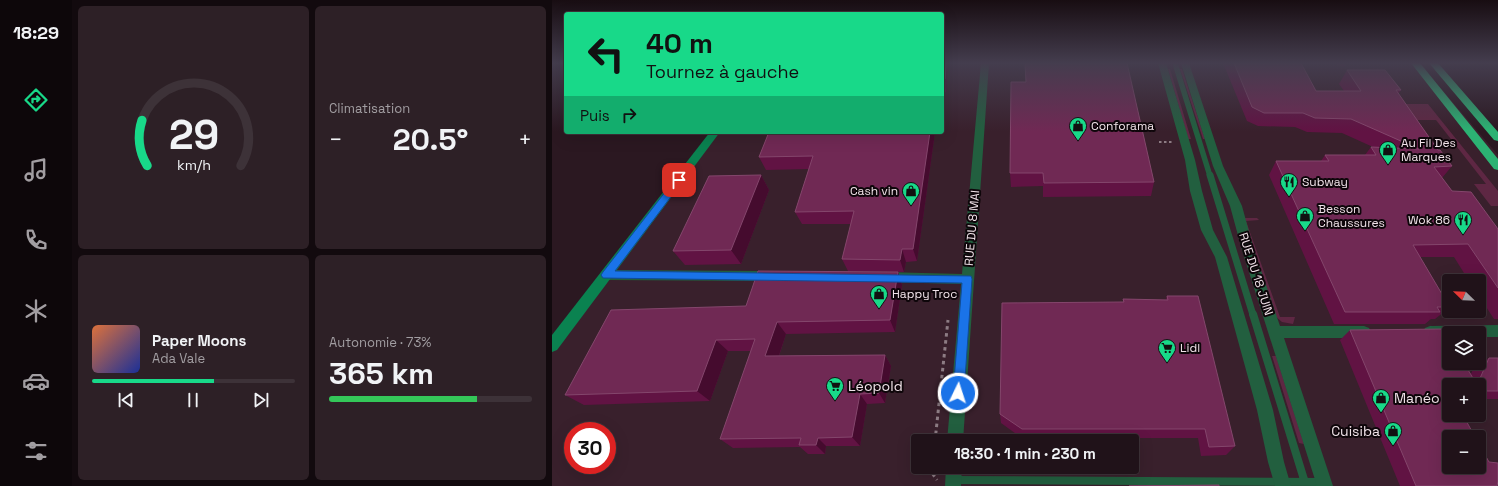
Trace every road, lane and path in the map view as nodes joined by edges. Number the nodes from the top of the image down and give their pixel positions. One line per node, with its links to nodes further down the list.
1 (983, 86): 15 (street, RUE DU 8 MAI)
2 (1169, 86): 24 (street)
3 (1182, 86): 25 (lane)
4 (1192, 86): 16 (street, RUE DU 18 JUIN)
5 (1429, 86): 8 (highway)
6 (1433, 86): 8 (highway)
7 (1453, 86): 10 (highway)
8 (1450, 108): 11 (highway)
9 (713, 134): 12 (street)
10 (1498, 138)
11 (1498, 166)
12 (606, 275): 13 (street); 20 (street)
13 (787, 276)
14 (873, 277): 15 (street)
15 (968, 279): 21 (street, RUE DU 8 MAI)
16 (1275, 332): 17 (street); 26 (street, RUE DU 18 JUIN)
17 (1380, 332)
18 (1419, 332): 19 (street)
19 (1498, 332)
20 (552, 346)
21 (956, 434)
22 (933, 474): 27 (path)
23 (953, 478): 24 (lane)
24 (1282, 484): 25 (lane)
25 (1306, 484): 26 (lane)
26 (1324, 484)
27 (937, 486)

